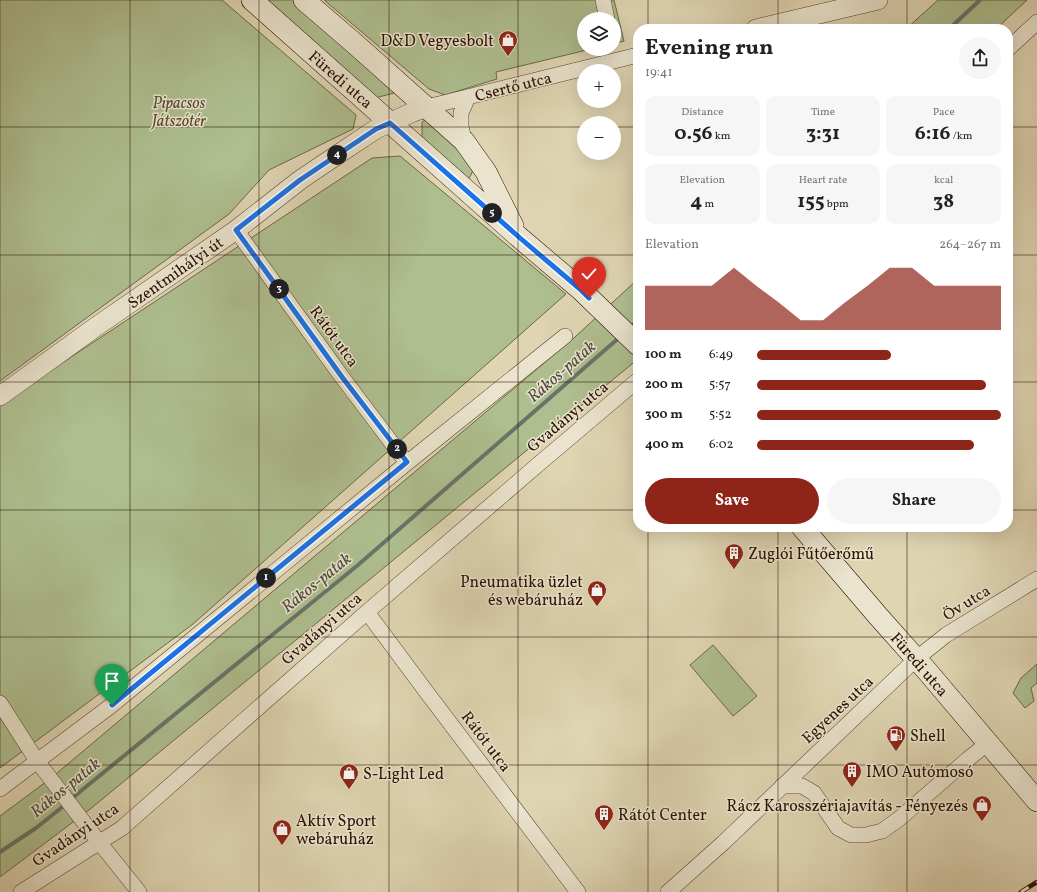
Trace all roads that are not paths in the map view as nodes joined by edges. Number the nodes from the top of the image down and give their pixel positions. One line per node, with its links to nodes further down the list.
1 (252, 0): 14 (main road, Füredi utca)
2 (304, 0): 13 (main road, Füredi utca)
3 (603, 0): 5 (street)
4 (878, 0): 7 (street)
5 (606, 12)
6 (1037, 22): 8 (street)
7 (777, 24)
8 (1013, 44)
9 (621, 54): 10 (street, Csertő utca)
10 (633, 55)
11 (608, 56): 12 (street, Csertő utca)
12 (468, 97): 13 (street, Csertő utca); 15 (street, Füredi utca)
13 (427, 107): 14 (street, Csertő utca); 15 (main road, Füredi utca)
14 (390, 123): 16 (street, Szentmihályi út); 17 (main road, Füredi utca)
15 (464, 141): 17 (main road, Füredi utca)
16 (236, 230): 21 (street, Szentmihályi út); 22 (street, Rátót utca)
17 (520, 238): 19 (main road, Füredi utca)
18 (564, 336): 22 (street)
19 (633, 341)
20 (633, 384): 25 (street, Gvadányi utca)
21 (0, 396)
22 (407, 462): 29 (street)
23 (806, 532): 26 (main road, Füredi utca)
24 (1037, 579): 26 (street, Öv utca)
25 (367, 612): 33 (street, Gvadányi utca); 36 (street, Rátót utca)
26 (916, 659): 28 (main road, Füredi utca); 30 (street, Egyenes utca)
27 (0, 703): 29 (street)
28 (988, 743): 30 (street); 32 (main road, Füredi utca)
29 (38, 761): 31 (street); 33 (street)
30 (782, 786): 37 (street, Egyenes utca)
31 (0, 789)
32 (1037, 801)
33 (99, 842): 34 (street, Gvadányi utca); 35 (street)
34 (21, 892)
35 (139, 892)
36 (578, 892)
37 (668, 892)

